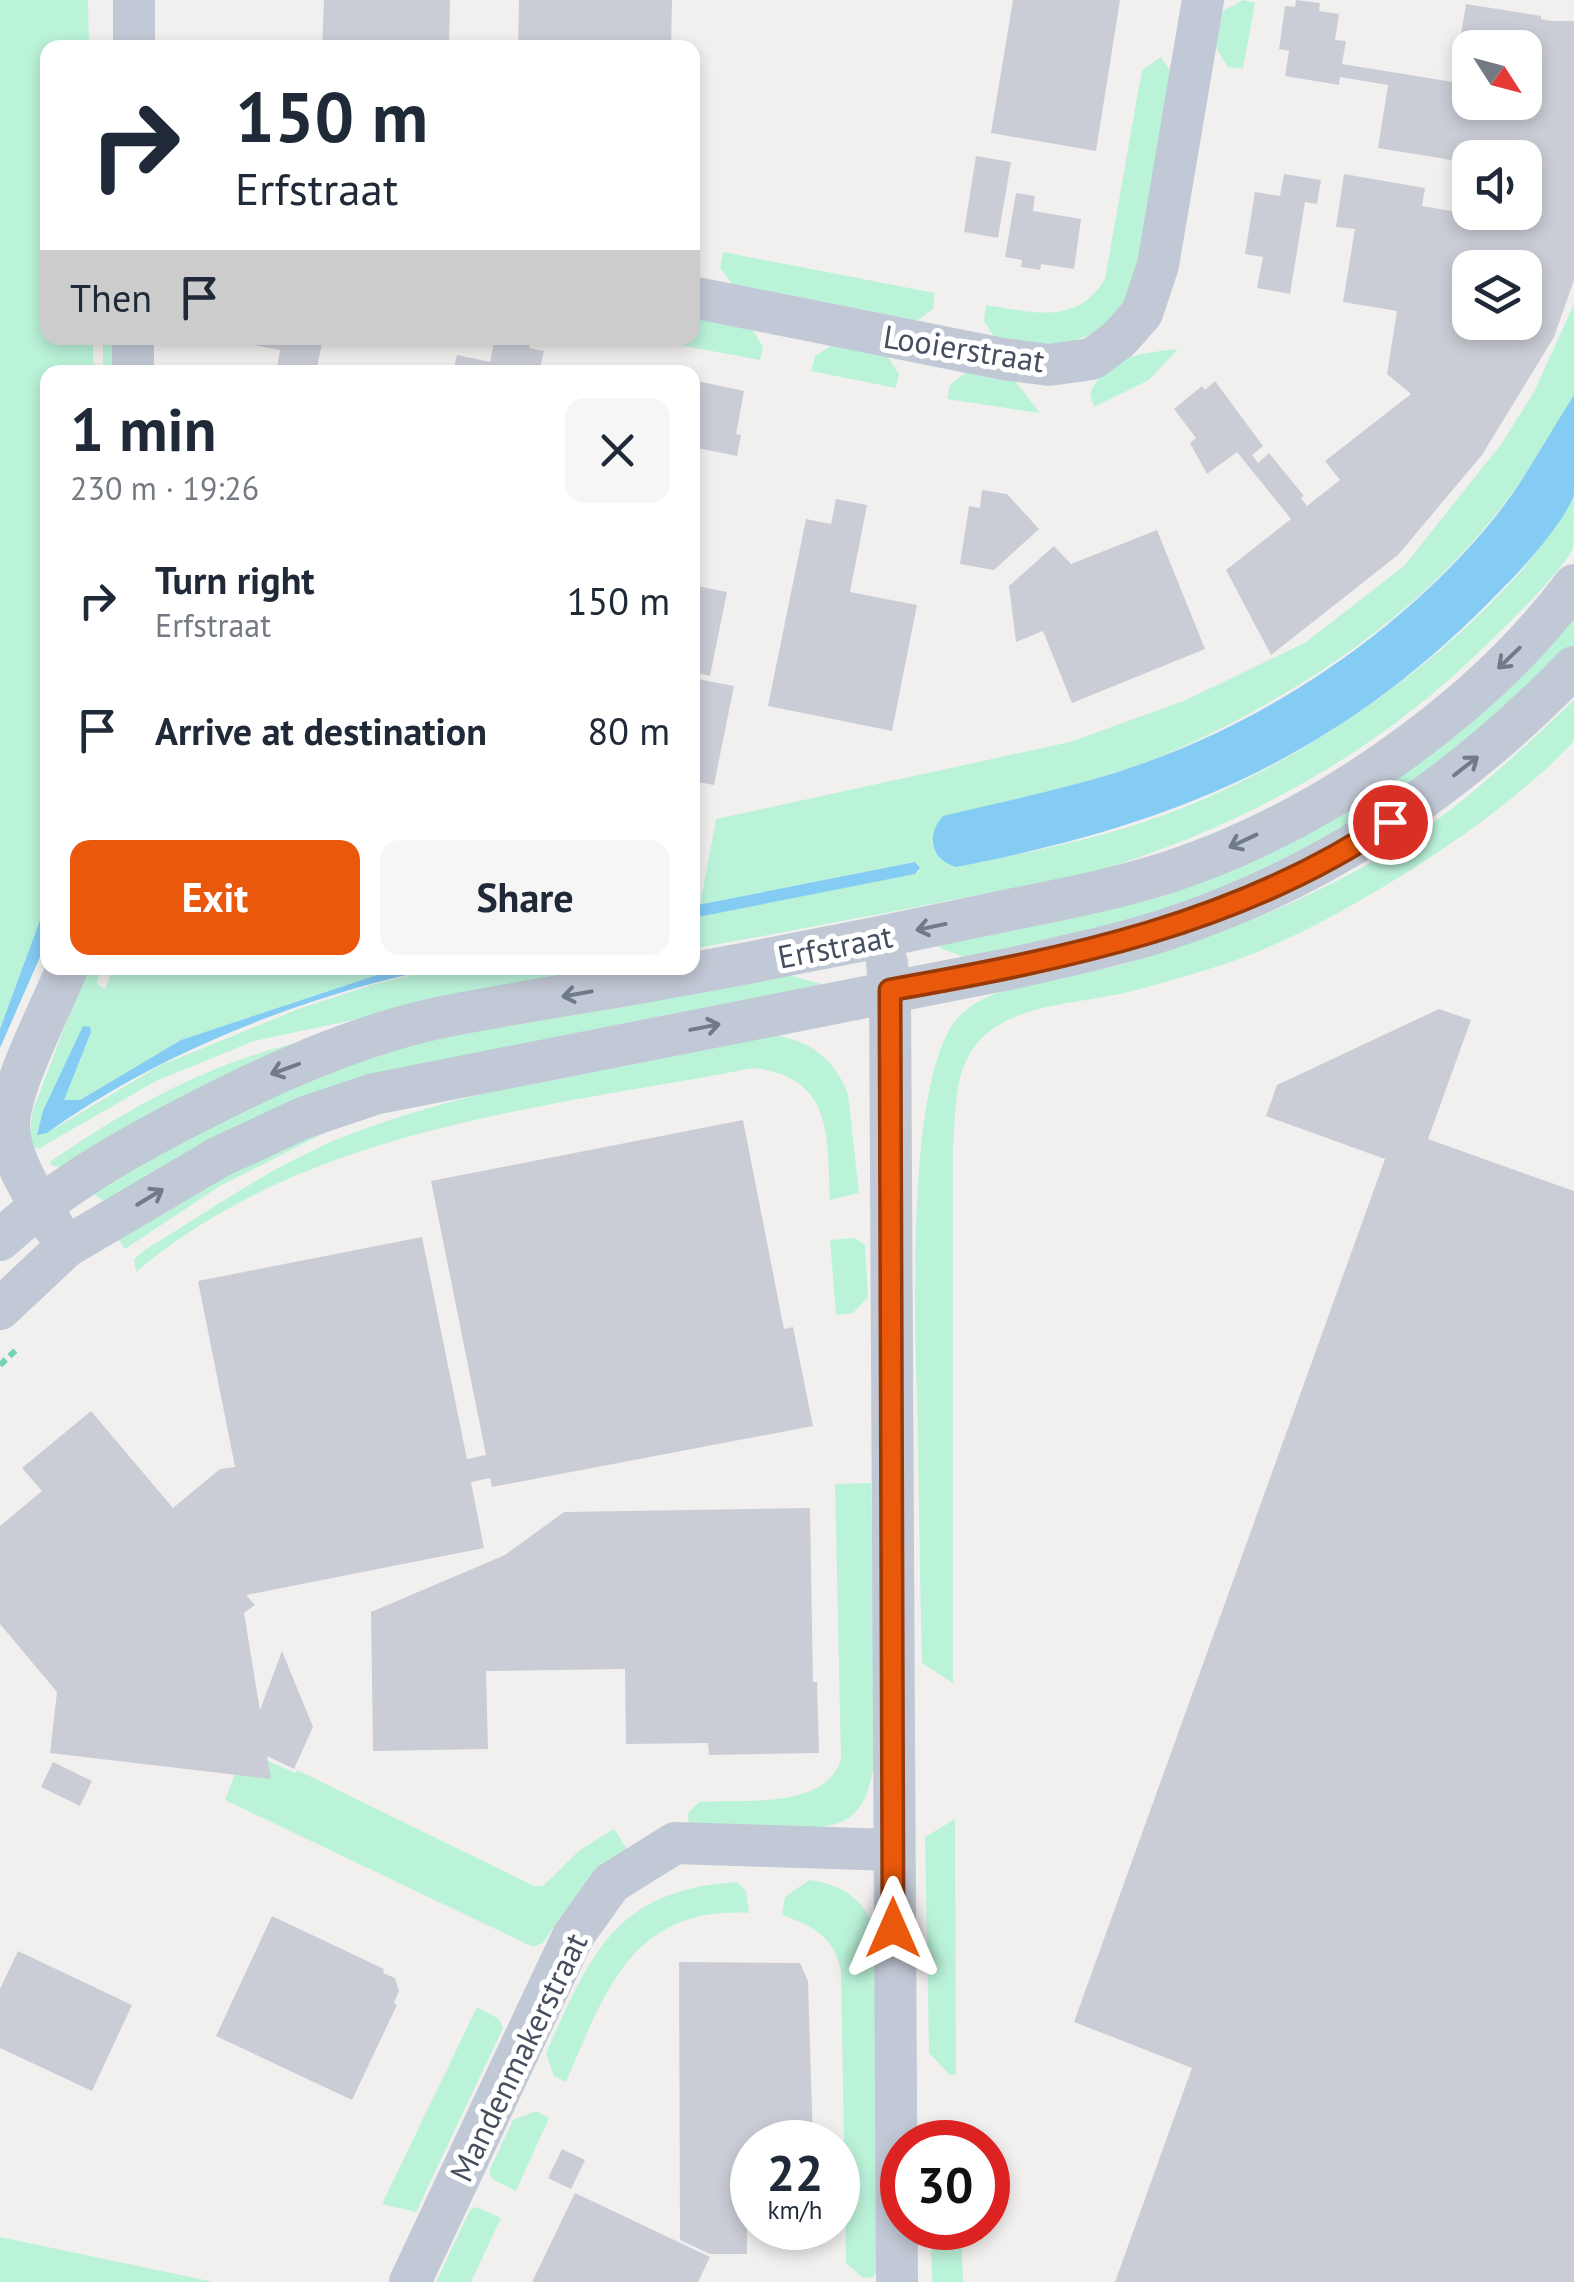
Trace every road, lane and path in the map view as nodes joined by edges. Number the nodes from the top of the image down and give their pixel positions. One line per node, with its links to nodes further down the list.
1 (134, 0): 3 (street)
2 (1203, 0): 4 (street, Looierstraat)
3 (134, 40)
4 (700, 299)
5 (1574, 585): 7 (street, Erfstraat, one-way to 7)
6 (1574, 668): 11 (street, Erfstraat, one-way to 6)
7 (883, 937): 8 (street, Erfstraat, one-way to 8); 11 (street)
8 (700, 971)
9 (64, 975): 12 (street)
10 (677, 975): 12 (street, Erfstraat, one-way to 12)
11 (890, 990): 14 (street, Erfstraat, one-way to 11); 16 (street)
12 (39, 1204): 13 (street, Erfstraat); 14 (street)
13 (0, 1240)
14 (66, 1247): 15 (street, Erfstraat)
15 (0, 1310)
16 (892, 1850): 17 (street, Mandenmakerstraat); 18 (street)
17 (410, 2282)
18 (897, 2282)

